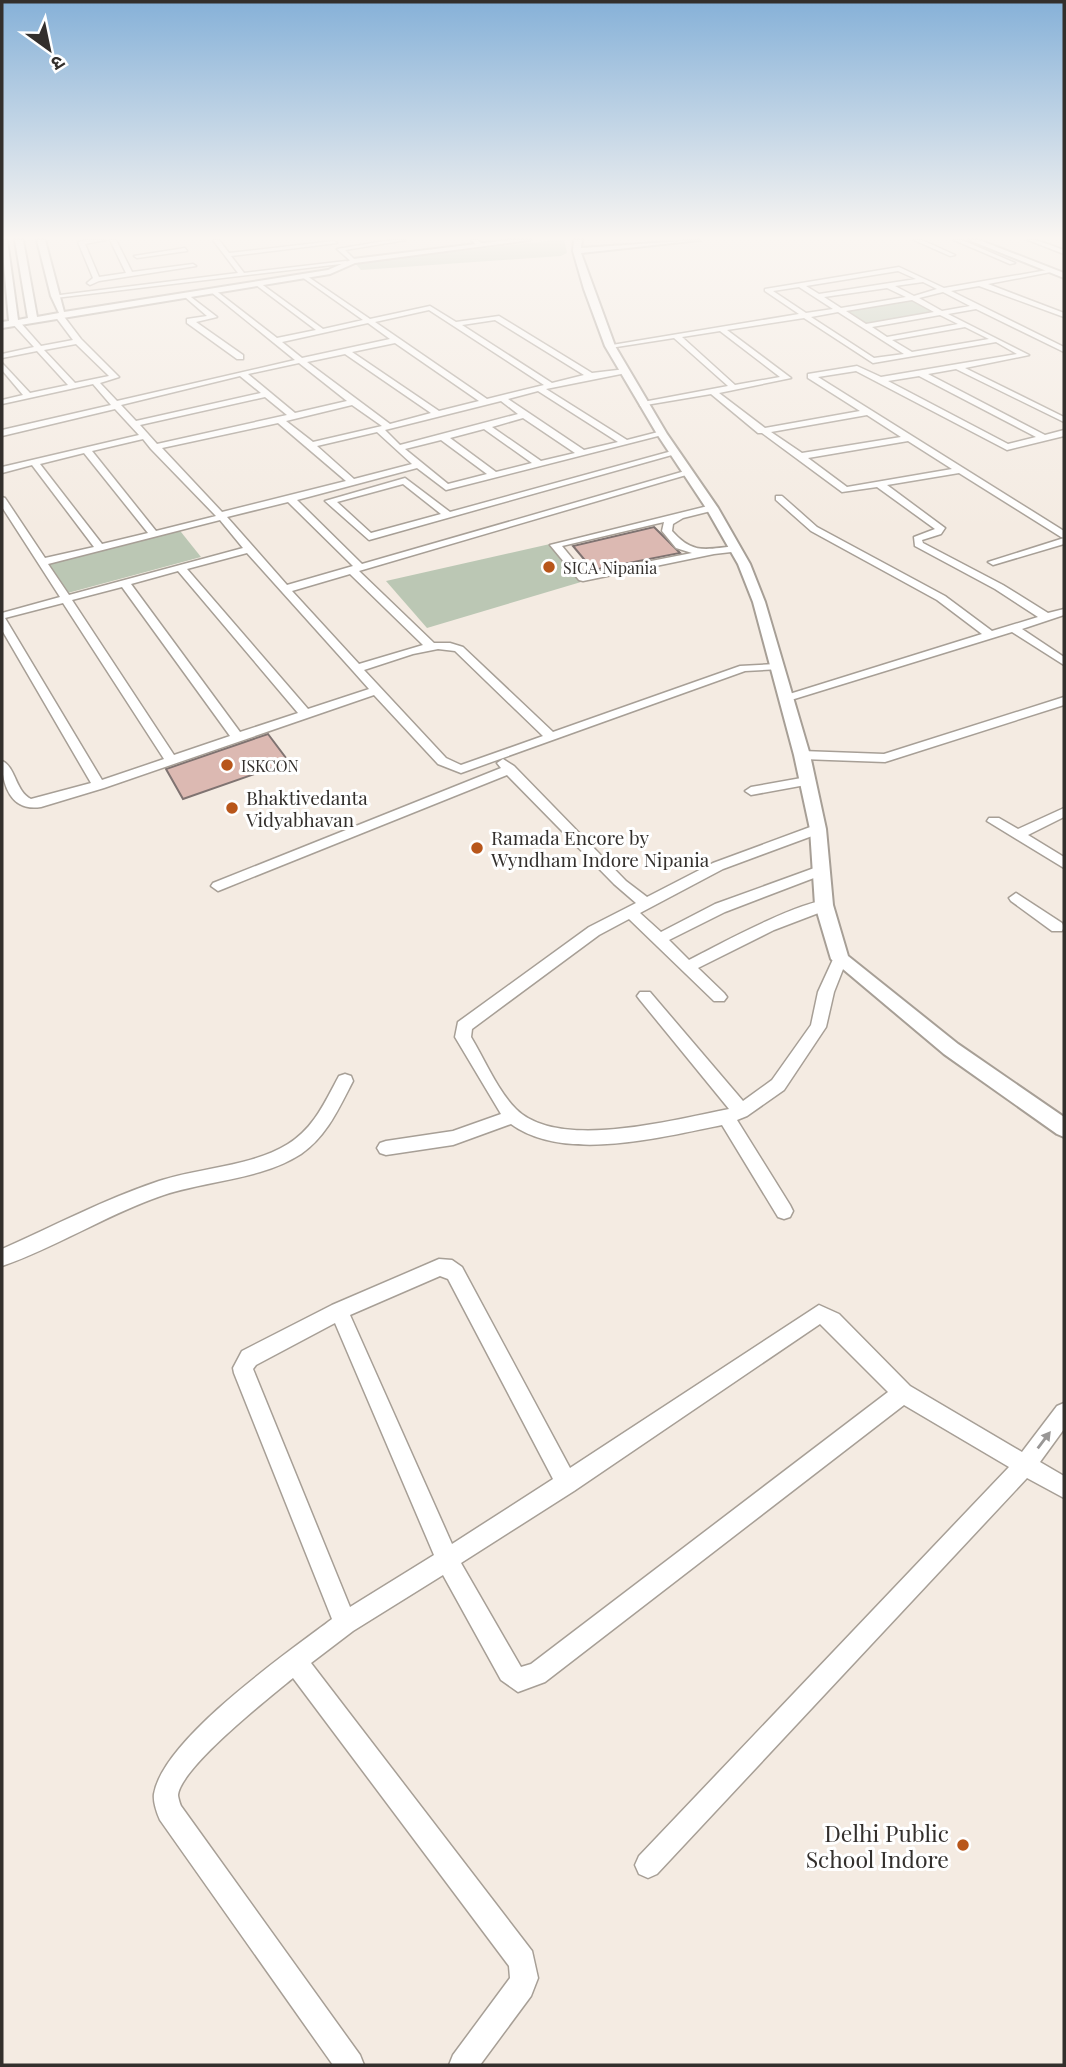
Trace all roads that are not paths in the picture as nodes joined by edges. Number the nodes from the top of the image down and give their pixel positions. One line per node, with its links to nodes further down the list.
1 (27, 336): 24 (street)
2 (75, 336): 21 (street)
3 (211, 336): 29 (street)
4 (269, 336): 22 (street)
5 (296, 336): 22 (street)
6 (392, 336): 19 (street)
7 (475, 336): 43 (street)
8 (526, 336): 38 (street)
9 (605, 336): 23 (street)
10 (673, 336): 23 (street)
11 (676, 336): 45 (street)
12 (732, 336): 40 (street)
13 (834, 336): 30 (street)
14 (882, 336): 18 (street)
15 (901, 336): 18 (street)
16 (990, 336): 20 (street)
17 (1036, 336): 25 (street)
18 (886, 339): 27 (street)
19 (397, 340): 26 (street); 53 (street)
20 (997, 340): 27 (street); 33 (street)
21 (78, 341): 24 (street); 42 (street)
22 (275, 341): 31 (street)
23 (610, 346): 35 (street)
24 (39, 349): 28 (street); 44 (street)
25 (1064, 350)
26 (346, 351): 31 (street); 58 (street)
27 (911, 355): 30 (street)
28 (2, 356)
29 (240, 357)
30 (873, 361): 34 (street)
31 (301, 362): 36 (street); 52 (street)
32 (2, 365): 49 (street)
33 (958, 367): 37 (street); 62 (street)
34 (858, 368): 39 (street); 41 (street)
35 (623, 371): 38 (street); 54 (street)
36 (242, 373): 48 (street); 55 (street)
37 (920, 373): 41 (street); 73 (street)
38 (591, 376): 43 (street)
39 (811, 376): 40 (street); 56 (street)
40 (787, 378): 45 (street)
41 (880, 380): 73 (street)
42 (96, 383): 44 (street); 55 (street)
43 (551, 385): 46 (street)
44 (74, 387): 49 (street)
45 (733, 387): 47 (street)
46 (539, 388): 50 (street); 75 (street)
47 (710, 390): 54 (street); 66 (street)
48 (267, 394): 60 (street); 63 (street)
49 (28, 396): 51 (street)
50 (502, 398): 53 (street); 59 (street)
51 (2, 402)
52 (353, 402): 60 (street); 65 (street)
53 (485, 402): 58 (street)
54 (643, 404): 69 (street)
55 (116, 405): 57 (street); 63 (street)
56 (867, 412): 66 (street); 72 (street)
57 (85, 414): 67 (street); 74 (street)
58 (438, 414): 65 (street)
59 (524, 415): 64 (street); 80 (street)
60 (293, 416): 61 (street)
61 (280, 420): 76 (street); 77 (street)
62 (1064, 420)
63 (132, 424): 70 (street)
64 (485, 426): 71 (street); 84 (street)
65 (384, 428): 76 (street); 78 (street)
66 (761, 431): 82 (street)
67 (2, 433)
68 (1064, 433): 73 (street)
69 (662, 434): 75 (street); 81 (street)
70 (144, 436): 77 (street); 79 (street)
71 (443, 437): 78 (street); 89 (street)
72 (908, 438): 82 (street); 87 (street)
73 (1044, 438)
74 (2, 443)
75 (624, 443): 80 (street)
76 (311, 445): 90 (street)
77 (154, 447): 98 (street)
78 (397, 448): 85 (street)
79 (86, 450): 83 (street); 100 (street)
80 (582, 453): 84 (street)
81 (675, 453): 88 (street); 97 (street)
82 (802, 456): 91 (street)
83 (34, 462): 86 (street); 103 (street)
84 (539, 464): 89 (street)
85 (418, 465): 89 (street); 90 (street)
86 (2, 470)
87 (959, 470): 91 (street); 99 (street)
88 (688, 473): 95 (street); 110 (street)
89 (494, 475)
90 (351, 481): 93 (street)
91 (879, 484): 116 (street)
92 (779, 498): 118 (street)
93 (290, 499): 98 (street); 110 (street)
94 (2, 500): 107 (street)
95 (712, 508): 96 (street); 105 (street)
96 (681, 514): 106 (street); 106 (street)
97 (448, 515): 97 (street)
98 (221, 516): 100 (street); 104 (street)
99 (1059, 526): 101 (street)
100 (154, 534): 103 (street)
101 (1064, 535)
102 (1064, 541): 108 (street)
103 (100, 548): 107 (street)
104 (249, 549): 109 (street); 112 (street)
105 (736, 549): 106 (street); 121 (street)
106 (707, 552)
107 (42, 562): 113 (street)
108 (993, 562)
109 (180, 567): 111 (street); 126 (street)
110 (356, 569): 112 (street); 119 (street)
111 (124, 582): 113 (street); 128 (street)
112 (286, 589): 122 (street)
113 (68, 597): 115 (street); 131 (street)
114 (1064, 612): 116 (street)
115 (2, 618): 135 (street)
116 (1048, 618): 117 (street)
117 (1014, 628): 118 (street); 120 (street)
118 (991, 635): 124 (street)
119 (431, 647): 122 (street); 127 (street)
120 (1064, 662)
121 (776, 667): 124 (street); 127 (street)
122 (357, 669): 123 (street)
123 (376, 690): 126 (street); 130 (street)
124 (787, 698): 129 (street)
125 (1064, 701): 129 (street)
126 (306, 714): 128 (street)
127 (550, 735): 130 (street)
128 (238, 738): 131 (street)
129 (802, 755): 134 (street)
130 (496, 757): 133 (street)
131 (172, 760): 135 (street)
132 (2, 765): 135 (street)
133 (510, 769): 143 (street); 145 (street)
134 (807, 780): 136 (street); 139 (street)
135 (99, 785)
136 (751, 791)
137 (1064, 812): 140 (street)
138 (994, 821): 140 (street)
139 (818, 830): 142 (street); 145 (street)
140 (1017, 835): 141 (street)
141 (1064, 863)
142 (822, 870): 146 (street); 149 (street)
143 (218, 887)
144 (1016, 898): 148 (street)
145 (645, 903): 147 (street)
146 (824, 905): 150 (street); 151 (street)
147 (630, 912): 149 (street); 156 (street)
148 (1062, 928)
149 (659, 939): 151 (street)
150 (840, 959): 155 (street); 157 (street)
151 (687, 967): 153 (street)
152 (645, 996): 155 (street)
153 (719, 996)
154 (345, 1081): 160 (street)
155 (733, 1114): 156 (street); 159 (street)
156 (512, 1116): 158 (street)
157 (1064, 1128)
158 (386, 1148)
159 (785, 1210)
160 (2, 1258)
161 (339, 1311): 165 (street); 167 (street); 168 (street)
162 (903, 1393): 164 (street); 165 (street); 167 (street)
163 (1064, 1413): 164 (street, one-way to 163)
164 (1024, 1466): 166 (street); 170 (street)
165 (567, 1484): 167 (street)
166 (1064, 1488)
167 (448, 1561): 168 (street)
168 (345, 1623): 169 (street)
169 (295, 1661): 171 (street); 172 (street)
170 (648, 1865)
171 (350, 2065)
172 (463, 2065)

